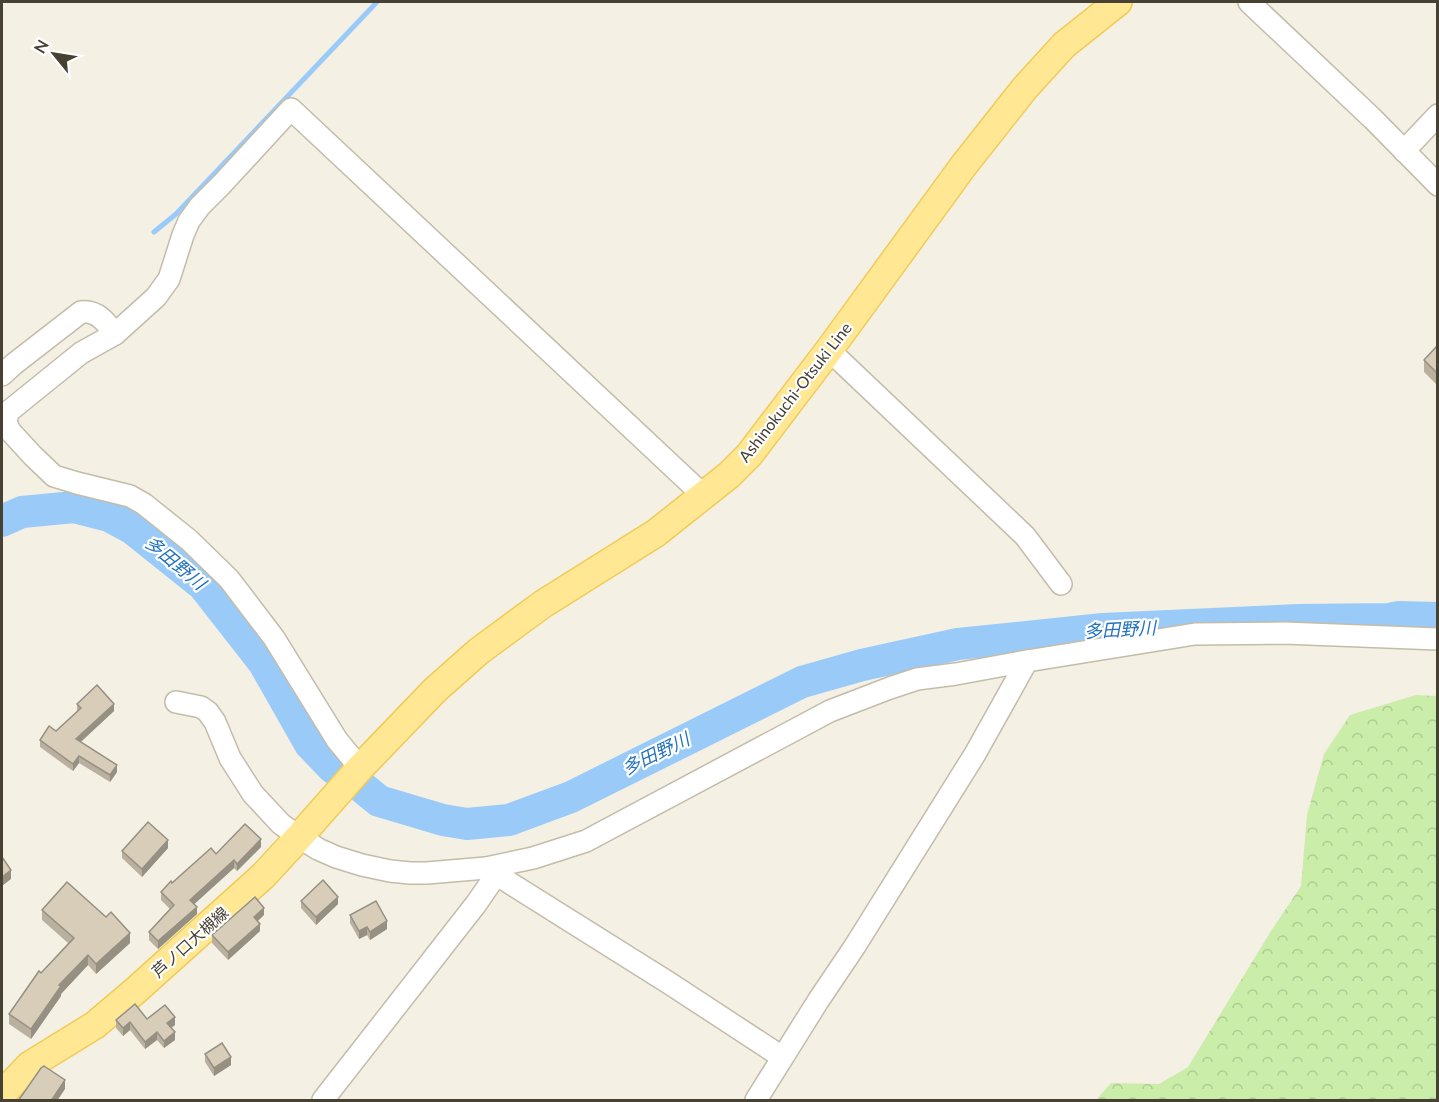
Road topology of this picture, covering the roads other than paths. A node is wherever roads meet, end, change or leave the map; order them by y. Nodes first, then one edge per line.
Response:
1 (1118, 2) edge
2 (1249, 2) edge
3 (1437, 115) edge
4 (1404, 151) junction
5 (1437, 185) edge
6 (115, 334) junction
7 (829, 350) junction
8 (2, 375) edge
9 (703, 495) junction
10 (1061, 584) dead end
11 (1437, 639) edge
12 (1027, 661) junction
13 (176, 702) dead end
14 (360, 768) junction
15 (299, 837) junction
16 (491, 871) junction
17 (782, 1057) junction
18 (2, 1094) edge
19 (323, 1101) edge
20 (756, 1101) edge

1 - 7 main road, Ashinokuchi-Otsuki Line
2 - 4 street
3 - 4 street
4 - 5 street
6 - 8 street
6 - 9 street
6 - 14 street
7 - 9 main road, Ashinokuchi-Otsuki Line
7 - 10 street
9 - 14 main road, Ashinokuchi-Otsuki Line
11 - 12 street
12 - 16 street
12 - 17 street
13 - 15 street
14 - 15 main road, 芦ノ口大槻線
15 - 16 street
15 - 18 main road, 芦ノ口大槻線
16 - 17 street
16 - 19 street
17 - 20 street

